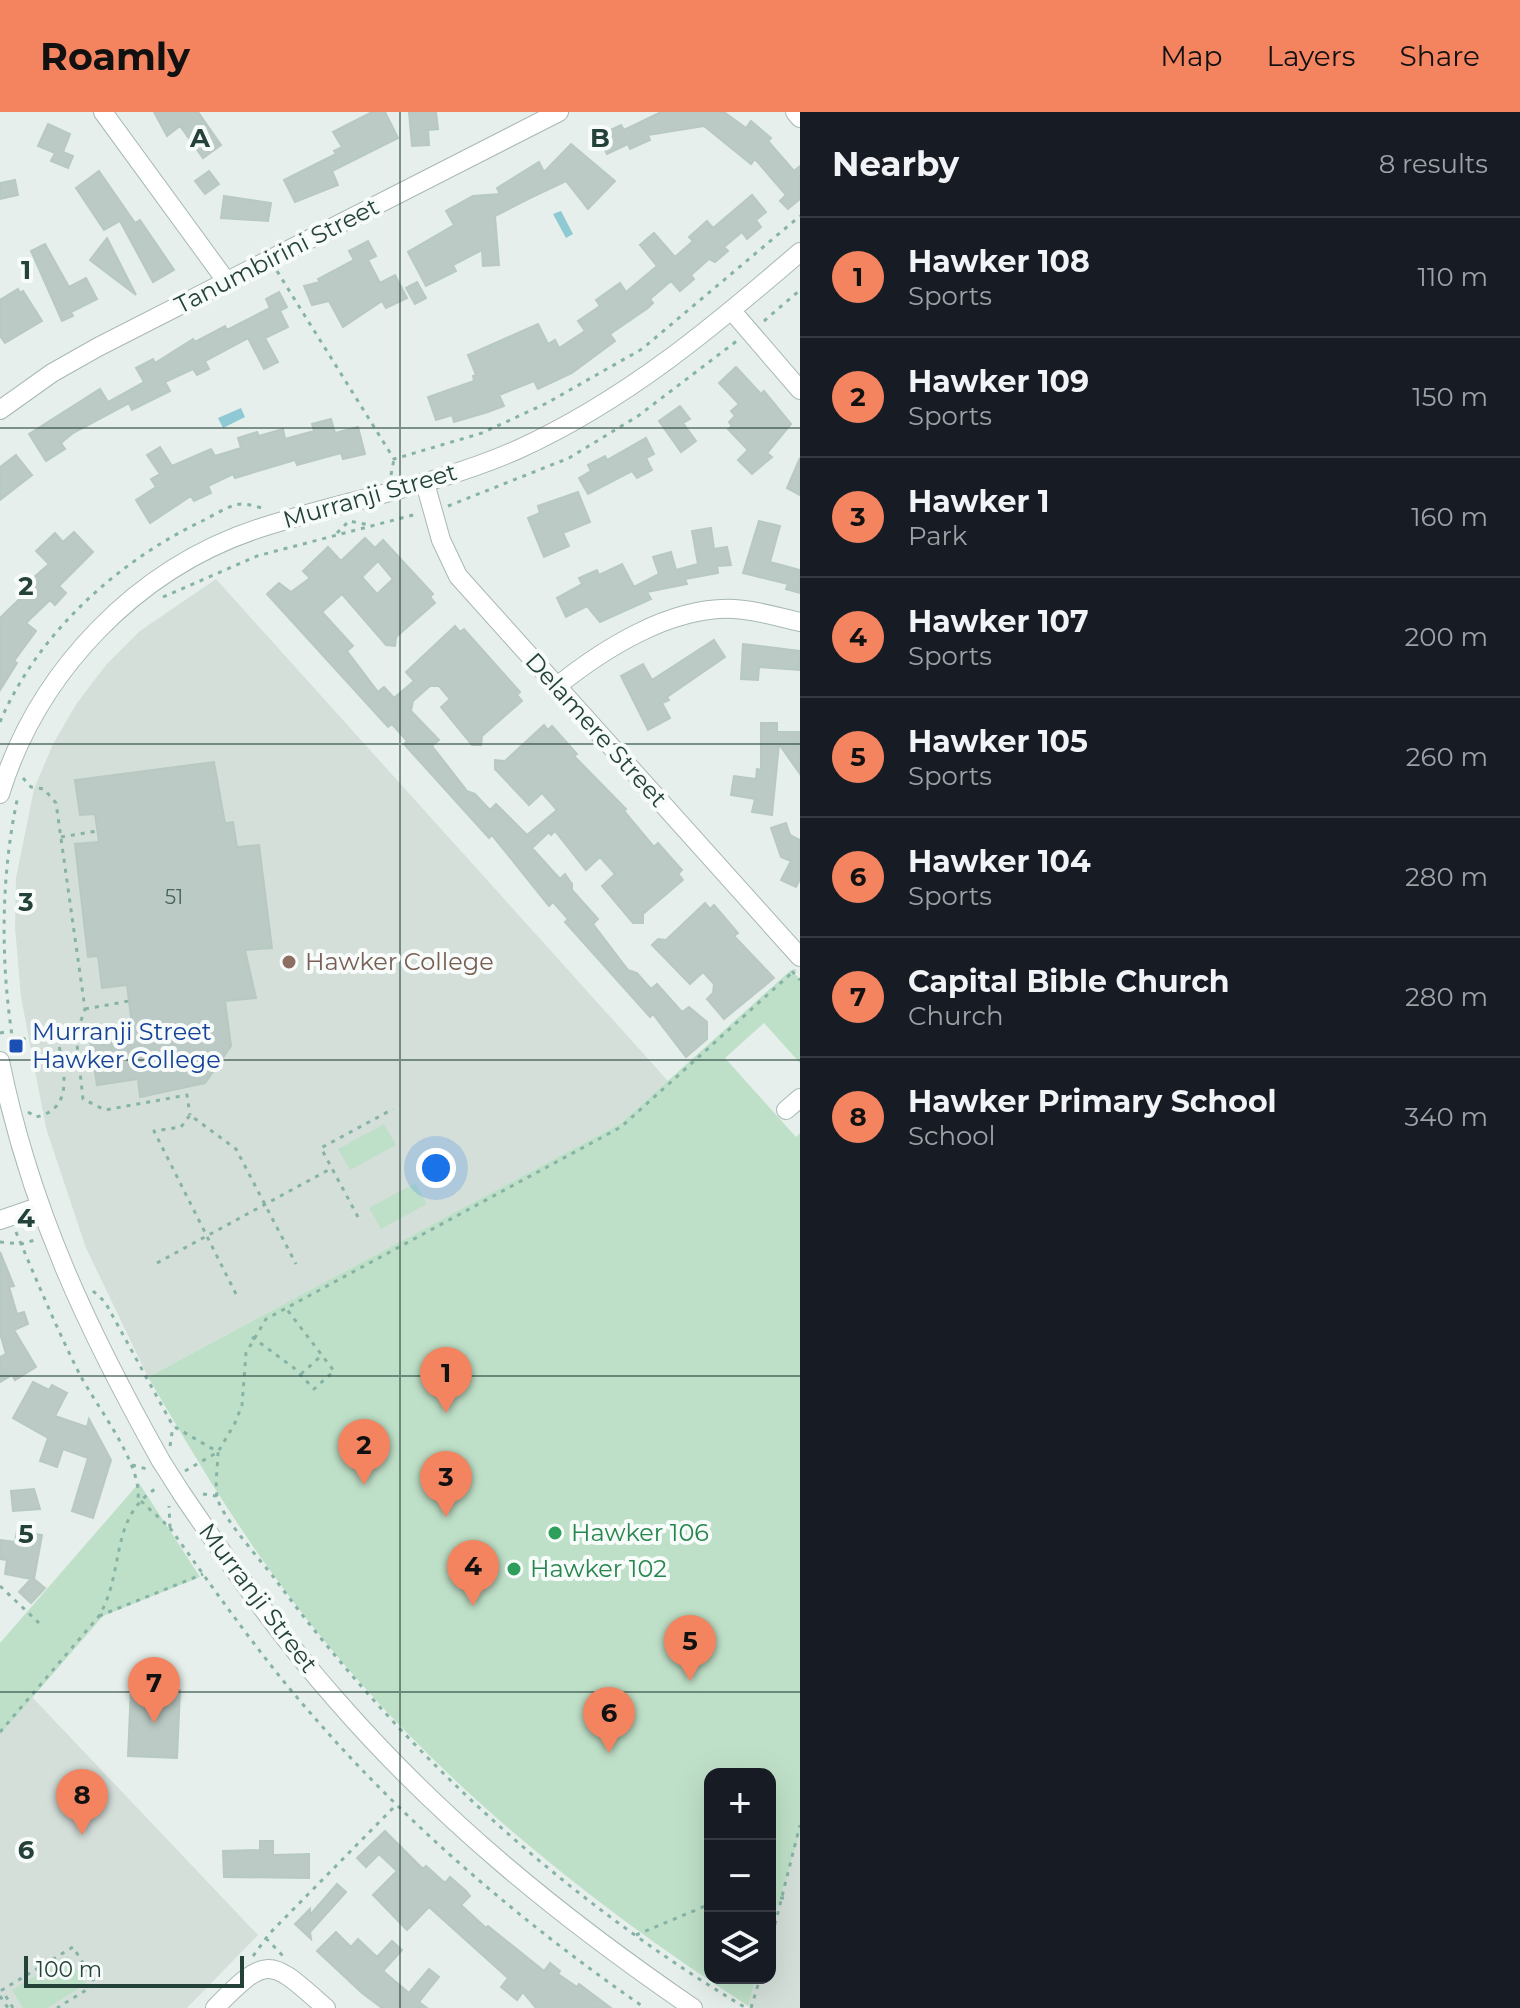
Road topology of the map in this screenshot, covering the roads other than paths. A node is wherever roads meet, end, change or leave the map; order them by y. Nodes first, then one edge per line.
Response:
1 (103, 112) edge
2 (559, 112) edge
3 (795, 112) edge
4 (800, 118) edge
5 (800, 252) edge
6 (227, 282) junction
7 (732, 311) junction
8 (800, 390) edge
9 (0, 410) edge
10 (425, 483) junction
11 (800, 622) edge
12 (556, 687) junction
13 (0, 794) edge
14 (800, 957) edge
15 (8, 1058) edge
16 (38, 1207) junction
17 (4, 1218) edge
18 (215, 2008) edge
19 (326, 2008) edge
20 (693, 2008) edge

1 - 6 street
2 - 6 street, Tanumbirini Street
3 - 4 street
5 - 7 street, Murranji Street
6 - 9 street, Tanumbirini Street
7 - 8 street
7 - 10 street, Murranji Street
10 - 12 street, Delamere Street
10 - 13 street, Murranji Street
11 - 12 street
12 - 14 street, Delamere Street
15 - 16 street, Murranji Street
16 - 17 street
16 - 20 street, Murranji Street, bridge
18 - 19 street

